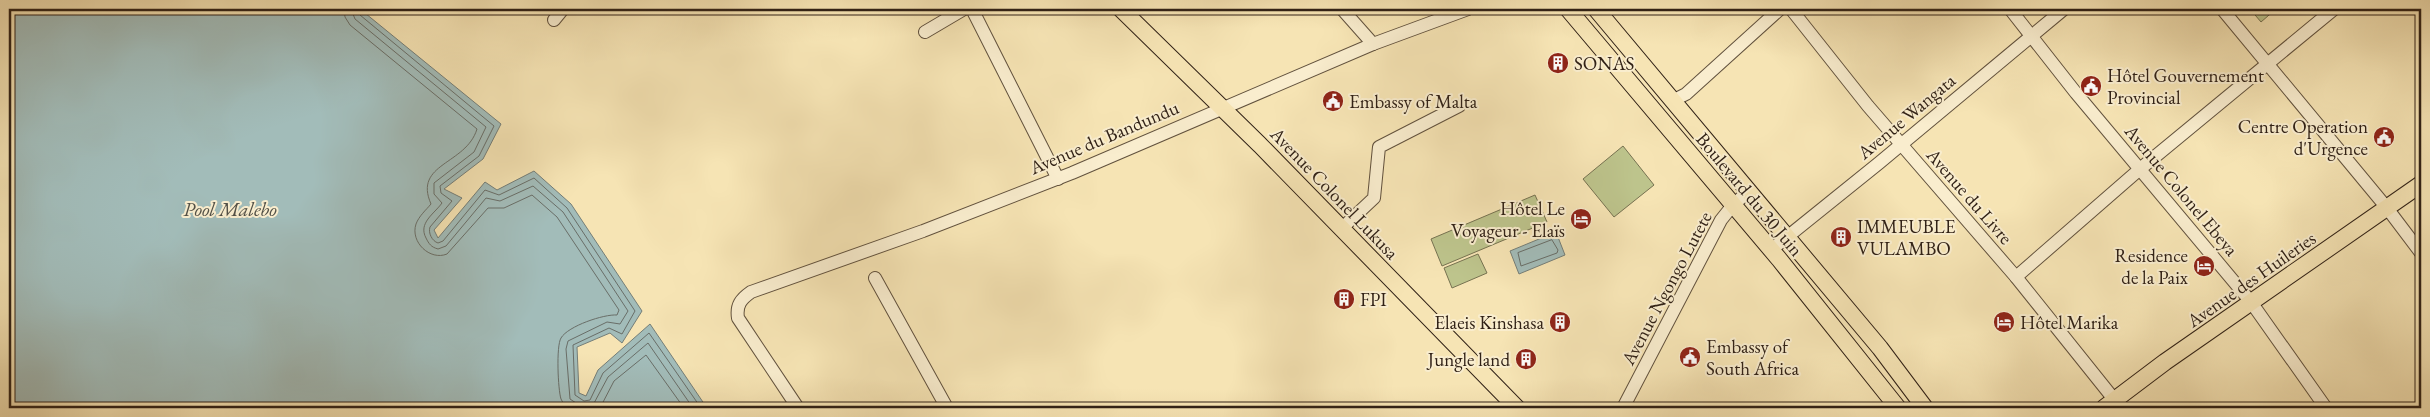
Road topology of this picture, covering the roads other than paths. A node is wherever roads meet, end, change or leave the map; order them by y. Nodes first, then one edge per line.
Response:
1 (563, 9) edge
2 (964, 9) edge
3 (972, 9) edge
4 (1121, 9) edge
5 (1342, 9) edge
6 (1468, 9) edge
7 (1568, 9) edge
8 (1596, 9) edge
9 (1780, 9) edge
10 (1790, 9) edge
11 (2010, 9) edge
12 (2064, 9) edge
13 (2222, 9) edge
14 (2334, 9) edge
15 (554, 20) dead end
16 (925, 32) dead end
17 (2032, 36) junction
18 (1373, 44) junction
19 (2267, 64) junction
20 (1672, 100) junction
21 (1459, 106) dead end
22 (1223, 110) junction
23 (1901, 145) junction
24 (2140, 169) junction
25 (1058, 178) junction
26 (2421, 184) edge
27 (1750, 191) junction
28 (1733, 205) junction
29 (2387, 208) junction
30 (1341, 229) junction
31 (1787, 236) junction
32 (1771, 250) junction
33 (2421, 252) edge
34 (2016, 277) junction
35 (874, 278) dead end
36 (2251, 302) junction
37 (2113, 406) edge
38 (798, 408) edge
39 (947, 408) edge
40 (1517, 408) edge
41 (1623, 408) edge
42 (1898, 408) edge
43 (1924, 408) edge
44 (2326, 408) edge

1 - 15 street
2 - 16 street
3 - 25 street
4 - 22 main road, Avenue Colonel Lukusa
5 - 18 street
6 - 18 street, Avenue du Bandundu
7 - 28 main road, Boulevard du 30 Juin
8 - 20 main road, Boulevard du 30 Juin
9 - 20 street
10 - 23 street, Avenue du Livre
11 - 17 street, Avenue Colonel Ebeya
12 - 17 street, Avenue Wangata
13 - 19 street
14 - 19 street
17 - 23 street, Avenue Wangata
17 - 24 street, Avenue Colonel Ebeya
18 - 22 street, Avenue du Bandundu
19 - 24 street
19 - 29 street
20 - 27 main road, Boulevard du 30 Juin
21 - 30 street
22 - 25 street, Avenue du Bandundu
22 - 30 main road, Avenue Colonel Lukusa
23 - 31 street, Avenue Wangata
23 - 34 street, Avenue du Livre
24 - 34 street
24 - 36 street, Avenue Colonel Ebeya
25 - 38 street, Avenue du Bandundu
26 - 29 main road, Avenue des Huileries
27 - 28 street, Avenue Ngongo Lutete
27 - 31 main road, Boulevard du 30 Juin
28 - 32 main road, Boulevard du 30 Juin
28 - 41 street, Avenue Ngongo Lutete
29 - 33 street
29 - 36 main road, Avenue des Huileries
30 - 40 main road, Avenue Colonel Lukusa
31 - 32 street, Avenue Wangata
31 - 43 main road, Boulevard du 30 Juin
32 - 42 main road, Boulevard du 30 Juin
34 - 37 street, Avenue du Livre
35 - 39 street
36 - 37 main road, Avenue des Huileries
36 - 44 street

